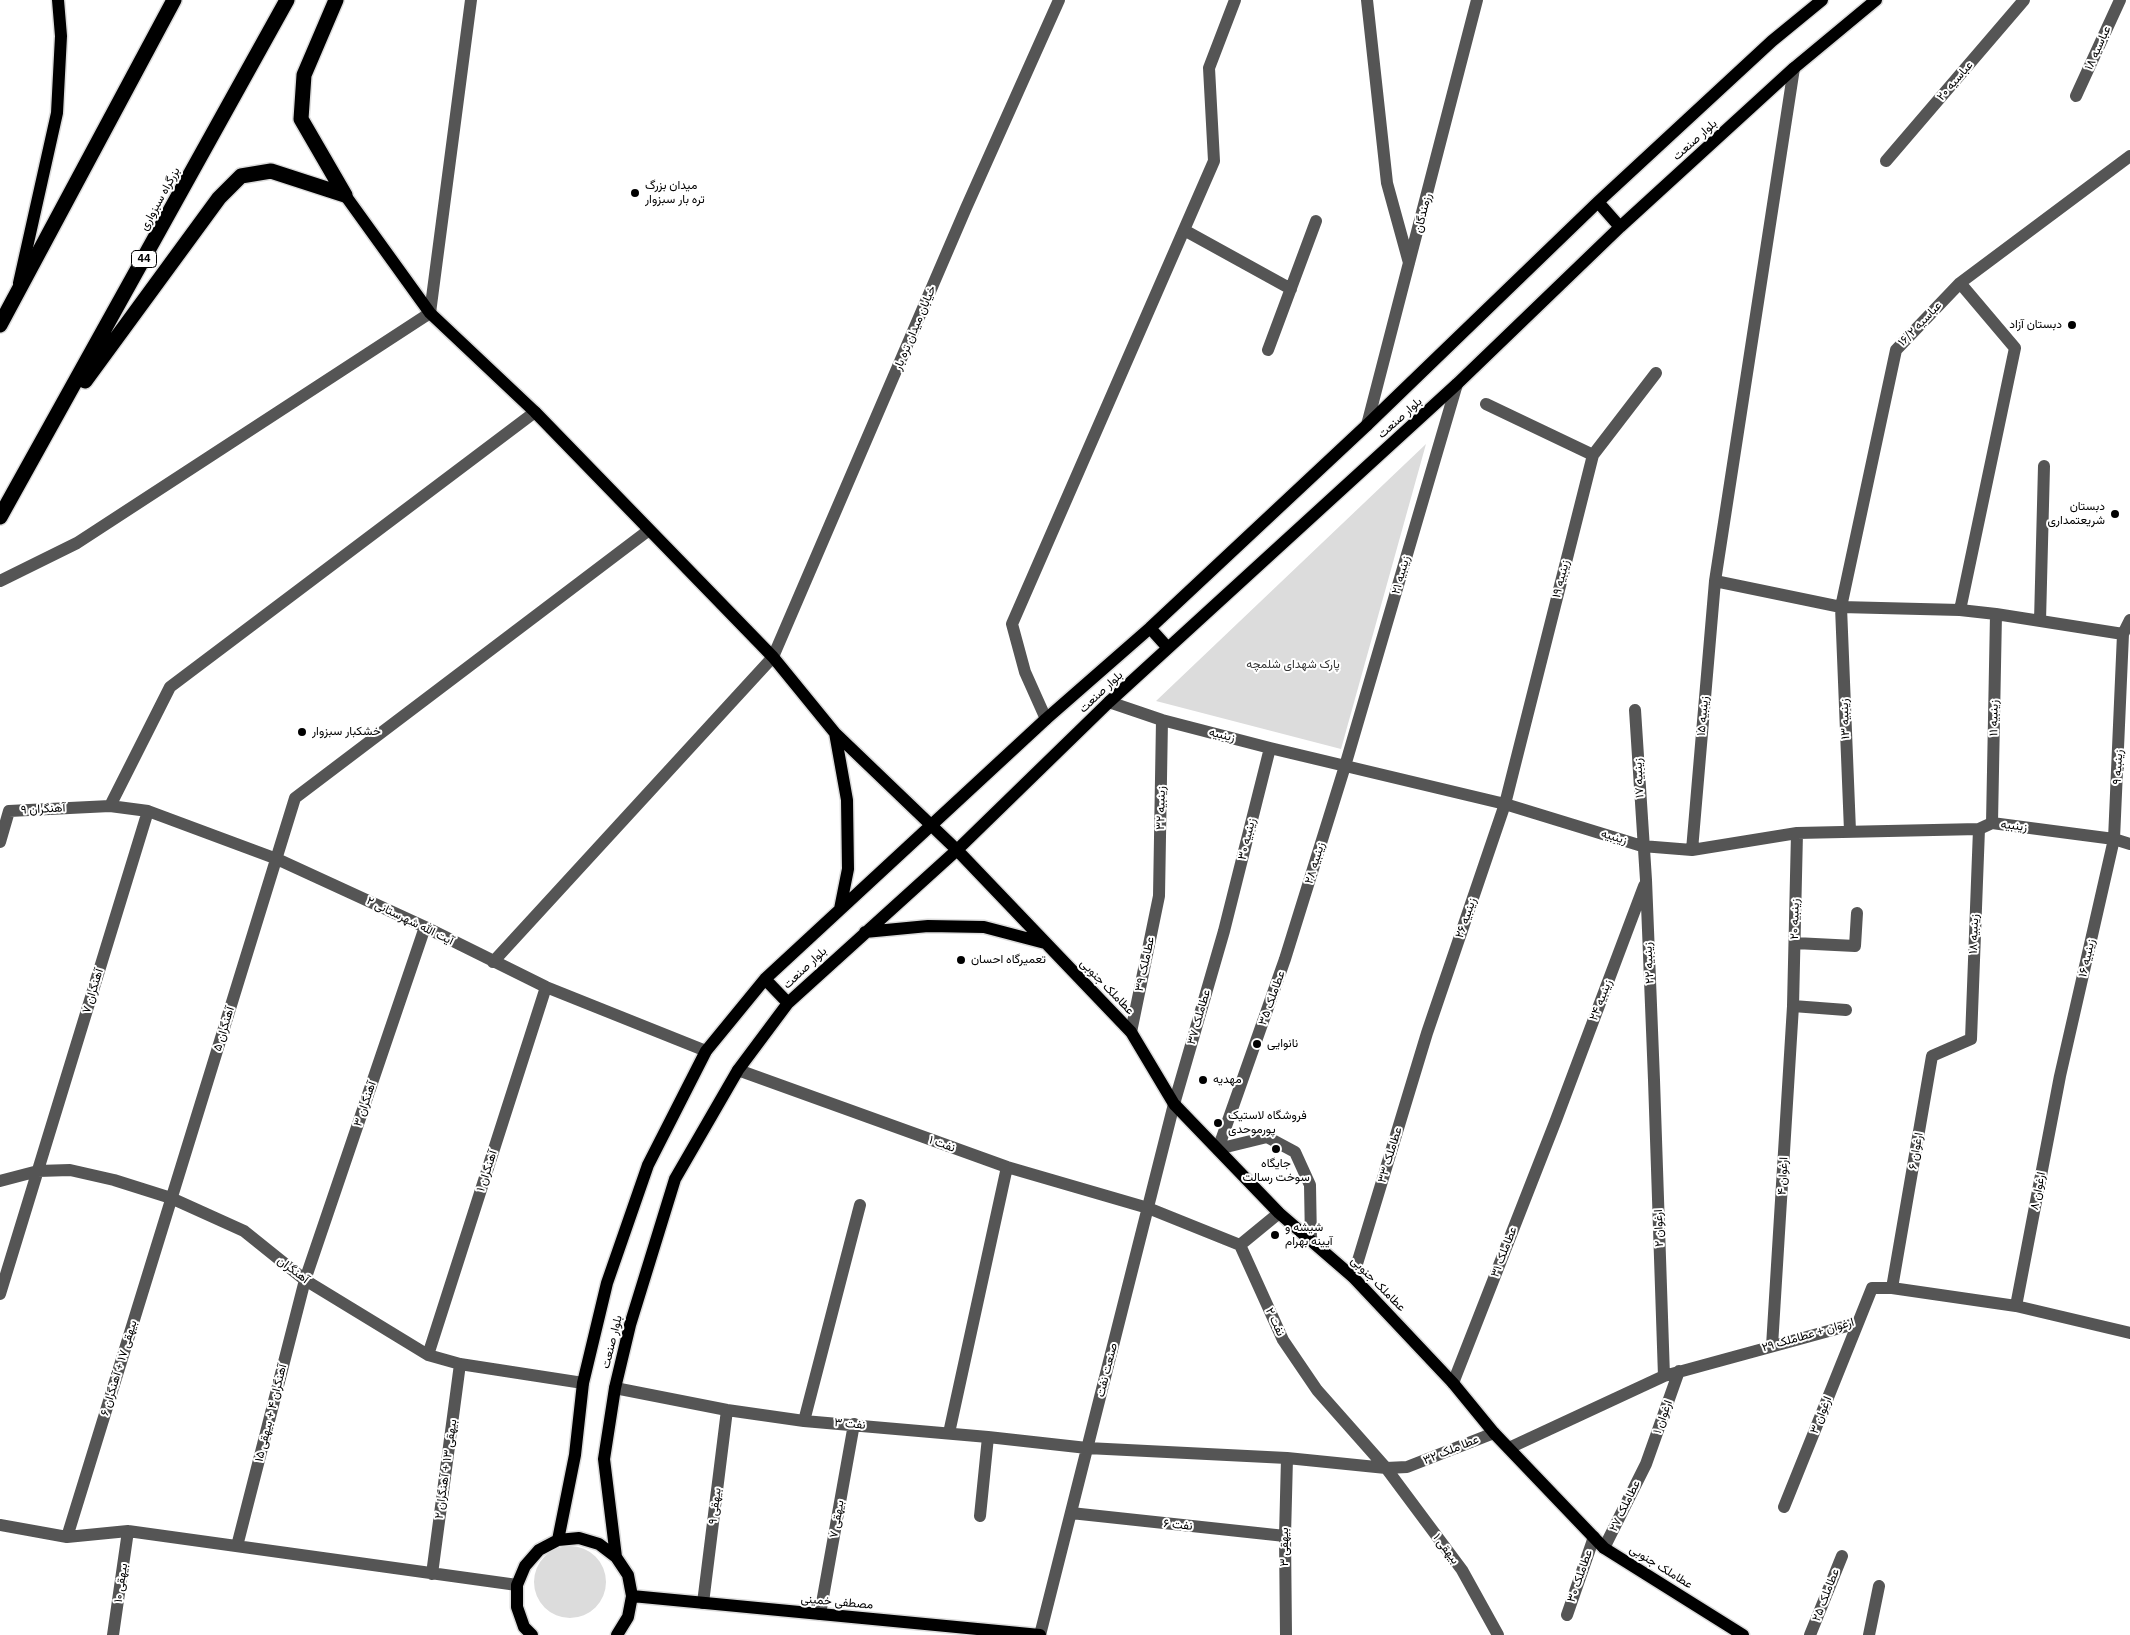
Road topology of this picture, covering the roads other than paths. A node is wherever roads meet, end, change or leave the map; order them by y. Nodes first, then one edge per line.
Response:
1 (58, 0) edge
2 (174, 0) edge
3 (287, 0) edge
4 (336, 0) edge
5 (471, 0) edge
6 (1059, 0) edge
7 (1235, 0) edge
8 (1367, 0) edge
9 (1477, 0) edge
10 (1822, 0) edge
11 (1876, 0) edge
12 (2024, 0) edge
13 (2120, 0) edge
14 (2126, 0) edge
15 (2130, 1) edge
16 (1794, 68) junction
17 (2076, 96) dead end
18 (2130, 156) edge
19 (1886, 161) dead end
20 (345, 195) junction
21 (1598, 202) junction
22 (1316, 221) dead end
23 (1620, 227) junction
24 (1184, 230) junction
25 (1409, 264) junction
26 (1960, 283) junction
27 (1290, 289) junction
28 (16, 293) junction
29 (430, 313) junction
30 (0, 325) edge
31 (1268, 350) dead end
32 (1656, 374) dead end
33 (1457, 384) junction
34 (1486, 404) dead end
35 (535, 412) junction
36 (1368, 425) junction
37 (48, 431) junction
38 (1593, 455) junction
39 (2044, 466) dead end
40 (0, 517) edge
41 (649, 530) junction
42 (0, 581) edge
43 (1715, 581) junction
44 (1841, 607) junction
45 (1960, 610) junction
46 (1996, 614) junction
47 (2040, 620) junction
48 (2130, 620) edge
49 (1150, 628) junction
50 (2124, 634) junction
51 (1168, 648) junction
52 (774, 657) junction
53 (1110, 702) junction
54 (1635, 710) dead end
55 (1046, 719) junction
56 (1162, 720) junction
57 (835, 733) junction
58 (1270, 748) junction
59 (1345, 766) junction
60 (1505, 804) junction
61 (110, 806) junction
62 (148, 811) junction
63 (1992, 823) junction
64 (932, 825) junction
65 (1979, 829) junction
66 (1850, 830) junction
67 (1797, 833) junction
68 (2114, 839) junction
69 (0, 842) edge
70 (2130, 844) edge
71 (1642, 846) junction
72 (957, 850) junction
73 (1692, 850) junction
74 (278, 859) junction
75 (1646, 880) junction
76 (1160, 896) joint
77 (840, 909) junction
78 (1857, 913) dead end
79 (425, 927) junction
80 (1224, 930) joint
81 (865, 932) junction
82 (1045, 943) junction
83 (1795, 943) junction
84 (1285, 959) joint
85 (493, 962) junction
86 (765, 979) junction
87 (546, 987) junction
88 (788, 1003) junction
89 (1793, 1006) junction
90 (1846, 1010) dead end
91 (1131, 1032) junction
92 (1427, 1033) joint
93 (1971, 1039) joint
94 (706, 1051) junction
95 (738, 1070) junction
96 (2060, 1076) joint
97 (1654, 1080) joint
98 (1174, 1104) junction
99 (1556, 1120) joint
100 (1218, 1149) junction
101 (1007, 1168) junction
102 (38, 1171) junction
103 (0, 1181) edge
104 (171, 1198) junction
105 (860, 1205) dead end
106 (1148, 1208) junction
107 (1279, 1213) junction
108 (1311, 1241) junction
109 (1240, 1245) junction
110 (1353, 1277) junction
111 (305, 1280) junction
112 (1892, 1288) junction
113 (0, 1294) edge
114 (2016, 1306) junction
115 (1858, 1324) junction
116 (2130, 1333) edge
117 (1772, 1346) junction
118 (428, 1355) junction
119 (460, 1364) junction
120 (1679, 1371) junction
121 (1664, 1376) junction
122 (583, 1383) junction
123 (1453, 1383) junction
124 (615, 1388) junction
125 (727, 1410) junction
126 (804, 1420) junction
127 (854, 1424) junction
128 (949, 1433) junction
129 (1494, 1433) junction
130 (988, 1437) junction
131 (1087, 1448) junction
132 (1509, 1448) junction
133 (1287, 1458) junction
134 (1646, 1464) joint
135 (1386, 1468) junction
136 (1784, 1507) dead end
137 (1071, 1513) junction
138 (980, 1516) dead end
139 (0, 1525) edge
140 (128, 1531) junction
141 (1285, 1536) junction
142 (67, 1537) junction
143 (1594, 1537) junction
144 (558, 1540) junction
145 (237, 1546) junction
146 (1604, 1548) junction
147 (1842, 1556) dead end
148 (616, 1557) junction
149 (432, 1574) junction
150 (517, 1586) junction
151 (1879, 1586) dead end
152 (632, 1596) junction
153 (703, 1603) junction
154 (820, 1614) junction
155 (1567, 1615) dead end
156 (1722, 1629) edge
157 (113, 1635) edge
158 (532, 1635) edge
159 (616, 1635) edge
160 (1040, 1635) edge
161 (1286, 1635) edge
162 (1498, 1635) edge
163 (1739, 1635) edge
164 (1744, 1635) edge
165 (1810, 1635) edge
166 (1869, 1635) edge

1 - 28 main road
2 - 28 highway
3 - 37 highway, بزرگراه سبزواری / 44
4 - 20 highway
5 - 29 street
6 - 52 street, خیابان میدان تره بار
7 - 24 street
8 - 25 street
9 - 25 street, رزمندگان
10 - 21 main road, بلوار صنعت
11 - 16 main road, بلوار صنعت
12 - 19 street, عباسیه ۲۰
13 - 17 street, عباسیه ۱۸
14 - 15 street
16 - 23 main road, بلوار صنعت
16 - 43 street, زینبیه ۱۵
18 - 26 street, عباسیه ۱۶/۲
20 - 29 main road, عطاملک جنوبی
20 - 37 highway
21 - 23 main road
21 - 36 main road, بلوار صنعت
22 - 27 street
23 - 33 main road, بلوار صنعت
24 - 27 street
24 - 55 street
25 - 36 street, رزمندگان
26 - 44 street, عباسیه ۱۶/۲
26 - 45 street
27 - 31 street
28 - 30 highway
29 - 35 main road, عطاملک جنوبی
29 - 42 street
32 - 38 street, زینبیه ۱۹
33 - 51 main road, بلوار صنعت
33 - 59 street, زینبیه ۲۱
34 - 38 street
35 - 41 main road, عطاملک جنوبی
35 - 61 street
36 - 49 main road, بلوار صنعت
37 - 40 highway, بزرگراه سبزواری / 44
38 - 60 street, زینبیه ۱۹
39 - 47 street
41 - 52 main road, عطاملک جنوبی
41 - 74 street, آهنگران ۵
43 - 44 street
43 - 73 street, زینبیه ۱۵
44 - 45 street
44 - 66 street, زینبیه ۱۳
45 - 46 street
46 - 47 street
46 - 63 street, زینبیه ۱۱
47 - 50 street
48 - 50 street
49 - 51 main road
49 - 55 main road, بلوار صنعت
50 - 68 street, زینبیه ۹
51 - 53 main road, بلوار صنعت
52 - 57 main road, عطاملک جنوبی
52 - 85 street, خیابان میدان تره بار
53 - 56 street, زینبیه
53 - 72 main road, بلوار صنعت
54 - 71 street, زینبیه ۱۷
55 - 64 main road, بلوار صنعت
56 - 58 street, زینبیه
56 - 76 street, زینبیه ۳۲
57 - 64 main road, عطاملک جنوبی
57 - 77 main road
58 - 59 street, زینبیه
58 - 80 street, زینبیه ۳۰
59 - 60 street, زینبیه
59 - 84 street, زینبیه ۲۸
60 - 71 street, زینبیه
60 - 92 street, زینبیه ۲۶
61 - 62 street, آیت الله شهرستانی ۲
61 - 69 street, آهنگران ۹
62 - 74 street, آیت الله شهرستانی ۲
62 - 102 street, آهنگران ۷
63 - 65 street, زینبیه
63 - 68 street, زینبیه
64 - 72 main road, عطاملک جنوبی
64 - 77 main road, بلوار صنعت
65 - 66 street, زینبیه
65 - 93 street, زینبیه ۱۸
66 - 67 street, زینبیه
67 - 73 street, زینبیه
67 - 83 street, زینبیه ۲۰
68 - 70 street, زینبیه
68 - 96 street, زینبیه ۱۶
71 - 73 street, زینبیه
71 - 75 street, زینبیه ۲۲
72 - 81 main road, بلوار صنعت
72 - 82 main road, عطاملک جنوبی
74 - 79 street, آیت الله شهرستانی ۲
74 - 104 street, آهنگران ۵
75 - 97 street, زینبیه ۲۲
75 - 99 street, زینبیه ۲۴
76 - 91 street, عطاملک ۳۹
77 - 86 main road, بلوار صنعت
78 - 83 street
79 - 85 street, آیت الله شهرستانی ۲
79 - 111 street, آهنگران ۳
80 - 98 street, عطاملک ۳۷
81 - 82 main road
81 - 88 main road, بلوار صنعت
82 - 91 main road, عطاملک جنوبی
83 - 89 street, زینبیه ۲۰
84 - 100 street, عطاملک ۳۵
85 - 87 street, آیت الله شهرستانی ۲
86 - 88 main road
86 - 94 main road, بلوار صنعت
87 - 94 street, آیت الله شهرستانی ۲
87 - 118 street, آهنگران ۱
88 - 95 main road, بلوار صنعت
89 - 90 street
89 - 117 street, ارغوان ۴
91 - 98 main road, عطاملک جنوبی
92 - 110 street, عطاملک ۳۳
93 - 112 street, ارغوان ۶
94 - 122 main road, بلوار صنعت
95 - 101 street, نفت ۱
95 - 124 main road, بلوار صنعت
96 - 114 street, ارغوان ۸
97 - 121 street, ارغوان ۲
98 - 100 main road, عطاملک جنوبی
98 - 106 street, صنعت نفت
99 - 123 street, عطاملک ۳۱
100 - 107 main road, عطاملک جنوبی
100 - 108 street
101 - 106 street, نفت ۱
101 - 128 street
102 - 103 street, آهنگران
102 - 104 street, آهنگران
102 - 113 street, آهنگران ۷
104 - 111 street, آهنگران
104 - 142 street, بیهقی ۱۷ + آهنگران ۶
105 - 126 street
106 - 109 street
106 - 131 street, صنعت نفت
107 - 108 main road, عطاملک جنوبی
107 - 109 street
108 - 110 main road, عطاملک جنوبی
109 - 135 street, نفت ۲
110 - 123 main road, عطاملک جنوبی
111 - 118 street, آهنگران
111 - 145 street, آهنگران ۴ + بیهقی ۱۵
112 - 114 street, ارغوان + عطاملک ۲۹
112 - 115 street, ارغوان + عطاملک ۲۹
114 - 116 street, ارغوان + عطاملک ۲۹
115 - 117 street, ارغوان + عطاملک ۲۹
115 - 136 street, ارغوان ۳
117 - 120 street, ارغوان + عطاملک ۲۹
118 - 119 street, آهنگران
119 - 122 street, آهنگران
119 - 149 street, بیهقی ۱۳ + آهنگران ۲
120 - 121 street, ارغوان + عطاملک ۲۹
120 - 134 street, ارغوان ۱
121 - 132 street, ارغوان + عطاملک ۲۹
122 - 144 main road, بلوار صنعت
123 - 129 main road, عطاملک جنوبی
124 - 125 street, نفت ۳
124 - 148 main road, بلوار صنعت
125 - 126 street, نفت ۳
125 - 153 street, بیهقی ۹
126 - 127 street, نفت ۳
127 - 128 street, نفت ۳
127 - 154 street, بیهقی ۷
128 - 130 street, نفت ۳
129 - 132 main road, عطاملک جنوبی
129 - 135 street, عطا ملک ۳۲
130 - 131 street, نفت ۳
130 - 138 street
131 - 133 street, نفت ۳
131 - 137 street, صنعت نفت
132 - 143 main road, عطاملک جنوبی
133 - 135 street, عطا ملک ۳۲
133 - 141 street, بیهقی ۳
134 - 146 street, عطاملک ۲۷
135 - 162 street, بیهقی ۱
137 - 141 street, نفت ۶
137 - 160 street, صنعت نفت
139 - 142 street
140 - 142 street
140 - 145 street
140 - 157 street, بیهقی ۱۰
141 - 161 street, بیهقی ۳
143 - 146 main road, عطاملک جنوبی
143 - 155 street, عطاملک ۳۰
144 - 148 main road
144 - 150 main road
145 - 149 street
146 - 156 main road, عطاملک جنوبی
147 - 165 street, عطاملک ۲۵
148 - 152 main road
149 - 150 street
150 - 158 main road
151 - 166 street
152 - 153 main road, مصطفی خمینی
152 - 159 main road
153 - 154 main road, مصطفی خمینی
154 - 160 main road, مصطفی خمینی
156 - 163 main road
156 - 164 main road

